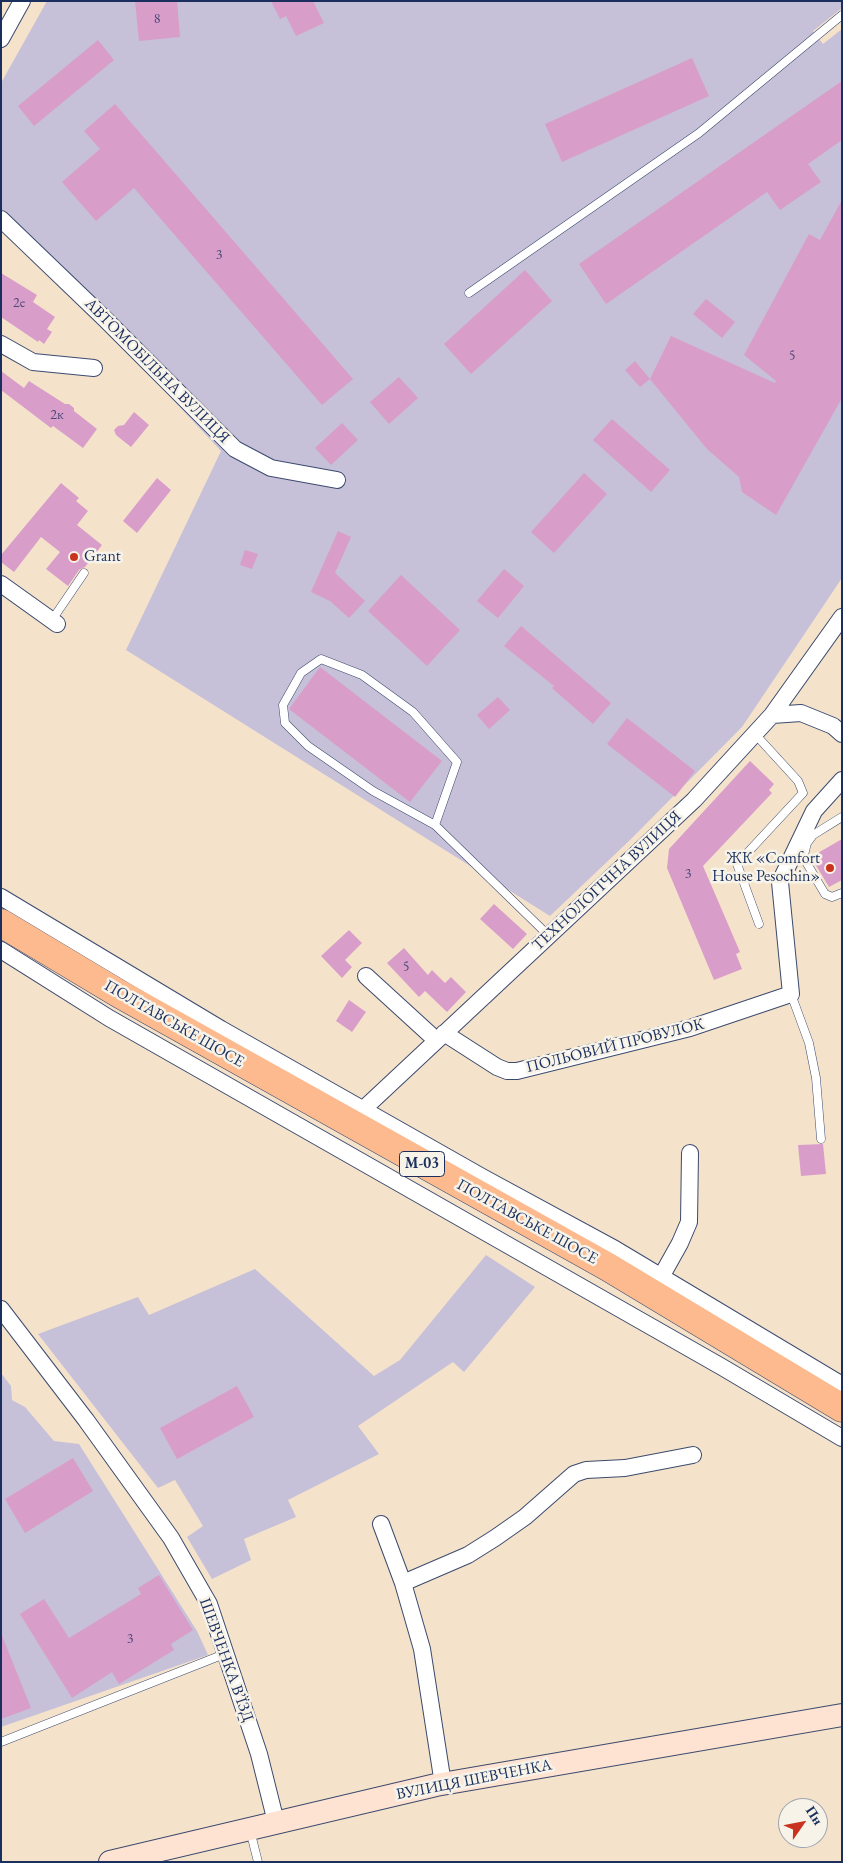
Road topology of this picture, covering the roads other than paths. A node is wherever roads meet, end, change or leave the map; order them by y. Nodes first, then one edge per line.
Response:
1 (22, 1) edge
2 (842, 14) edge
3 (1, 39) edge
4 (1, 219) edge
5 (469, 293) dead end
6 (1, 344) edge
7 (94, 368) dead end
8 (337, 480) dead end
9 (84, 574) dead end
10 (1, 584) edge
11 (842, 617) edge
12 (54, 622) joint
13 (772, 715) junction
14 (755, 734) junction
15 (842, 734) edge
16 (842, 780) edge
17 (842, 817) edge
18 (435, 825) junction
19 (842, 893) edge
20 (1, 897) edge
21 (1, 923) edge
22 (759, 924) dead end
23 (548, 936) junction
24 (1, 950) edge
25 (366, 976) dead end
26 (791, 994) junction
27 (440, 1037) junction
28 (356, 1116) junction
29 (822, 1139) dead end
30 (690, 1154) dead end
31 (661, 1277) junction
32 (1, 1309) edge
33 (842, 1385) edge
34 (842, 1408) edge
35 (842, 1438) edge
36 (693, 1455) dead end
37 (380, 1524) dead end
38 (403, 1583) junction
39 (227, 1653) junction
40 (842, 1715) edge
41 (1, 1742) edge
42 (443, 1784) junction
43 (276, 1822) junction
44 (250, 1827) junction
45 (110, 1862) edge
46 (258, 1862) edge

1 - 3 street
2 - 5 lane
4 - 8 street, АВТОМОБІЛЬНА ВУЛИЦЯ
6 - 7 street
9 - 12 lane
10 - 12 street
11 - 13 street, ТЕХНОЛОГІЧНА ВУЛИЦЯ
13 - 14 street, ТЕХНОЛОГІЧНА ВУЛИЦЯ
13 - 15 street
14 - 22 lane
14 - 23 street, ТЕХНОЛОГІЧНА ВУЛИЦЯ
16 - 26 street
17 - 19 lane
18 - 18 lane
18 - 23 lane
20 - 28 street
21 - 28 highway, ПОЛТАВСЬКЕ ШОСЕ / М-03
23 - 27 street, ТЕХНОЛОГІЧНА ВУЛИЦЯ
24 - 35 street
25 - 27 street, ПОЛЬОВИЙ ПРОВУЛОК
26 - 27 street, ПОЛЬОВИЙ ПРОВУЛОК
26 - 29 lane
27 - 28 street, ТЕХНОЛОГІЧНА ВУЛИЦЯ
28 - 31 street
28 - 34 highway, ПОЛТАВСЬКЕ ШОСЕ / М-03
30 - 31 street
31 - 33 street
32 - 39 street, ШЕВЧЕНКА В’ЇЗД
36 - 38 street
37 - 38 street
38 - 42 street
39 - 41 lane
39 - 43 street, ШЕВЧЕНКА В’ЇЗД
40 - 42 street, ВУЛИЦЯ ШЕВЧЕНКА
42 - 43 street, ВУЛИЦЯ ШЕВЧЕНКА
43 - 44 street, ВУЛИЦЯ ШЕВЧЕНКА
44 - 45 street, ВУЛИЦЯ ШЕВЧЕНКА
44 - 46 lane

